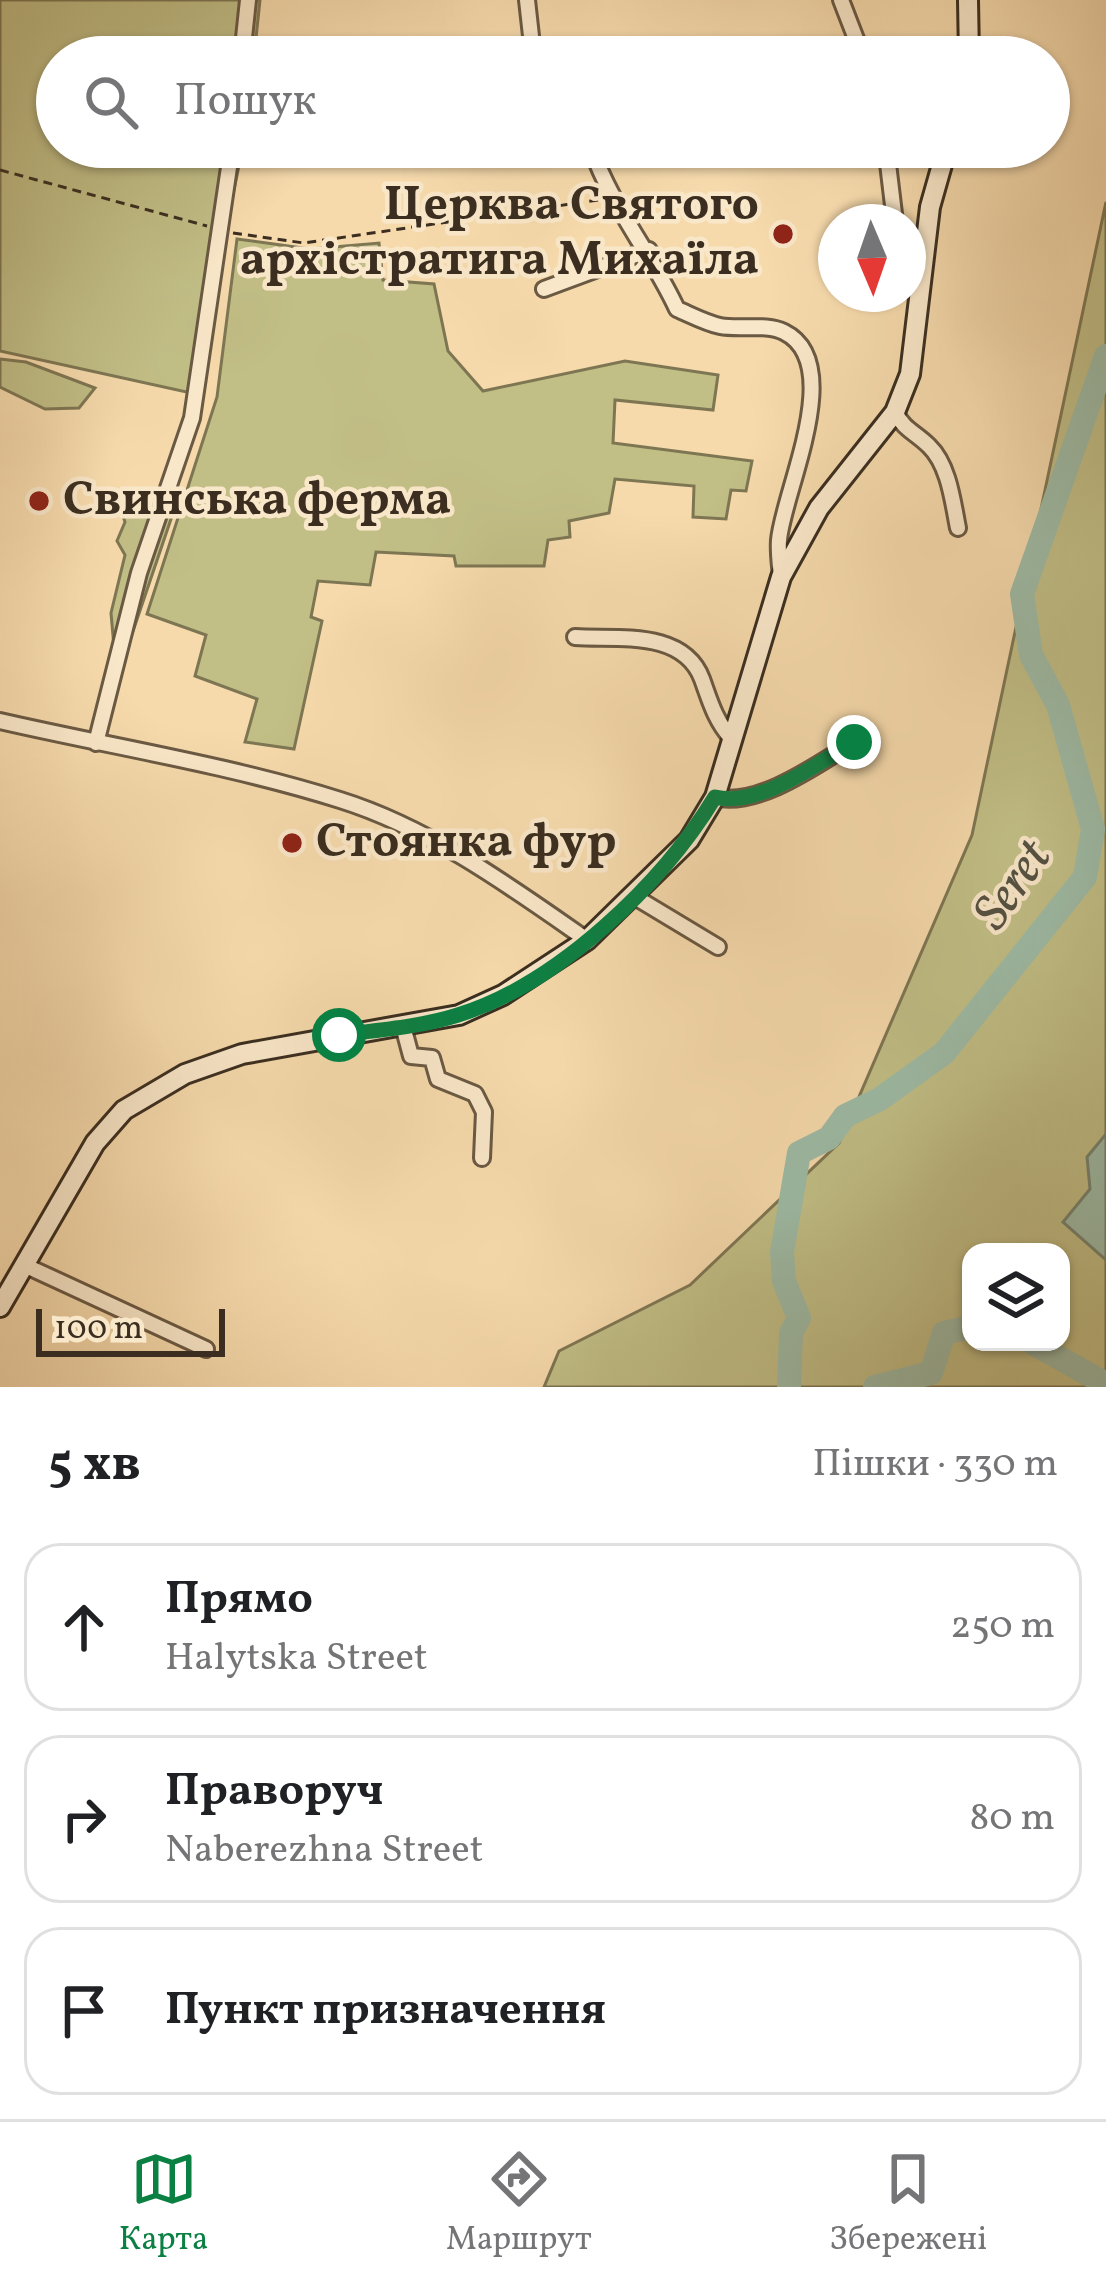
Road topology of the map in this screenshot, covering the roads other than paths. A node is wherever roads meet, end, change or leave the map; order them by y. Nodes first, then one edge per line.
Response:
1 (248, 0) edge
2 (527, 0) edge
3 (841, 0) edge
4 (968, 0) edge
5 (244, 36) edge
6 (531, 36) dead end
7 (855, 36) edge
8 (969, 36) edge
9 (229, 168) edge
10 (599, 168) edge
11 (889, 168) edge
12 (941, 168) edge
13 (893, 204) edge
14 (926, 224) edge
15 (649, 250) junction
16 (544, 289) dead end
17 (913, 312) edge
18 (895, 412) junction
19 (958, 528) dead end
20 (781, 577) junction
21 (575, 637) dead end
22 (0, 721) edge
23 (731, 737) junction
24 (854, 742) dead end
25 (96, 743) junction
26 (715, 797) junction
27 (635, 897) junction
28 (587, 940) junction
29 (718, 947) dead end
30 (403, 1027) junction
31 (482, 1158) dead end
32 (24, 1265) junction
33 (0, 1307) edge
34 (206, 1349) dead end

1 - 5 street
2 - 6 street
3 - 7 street
4 - 8 main road
9 - 25 street
10 - 15 street
11 - 13 street
12 - 14 main road
15 - 16 street
15 - 20 street
17 - 18 main road
18 - 19 street
18 - 20 main road
20 - 23 main road
21 - 23 street
22 - 25 street
23 - 26 main road
24 - 26 street
25 - 28 street
26 - 27 main road
27 - 28 main road
27 - 29 street
28 - 30 main road
30 - 31 street
30 - 32 main road
32 - 33 main road
32 - 34 street

